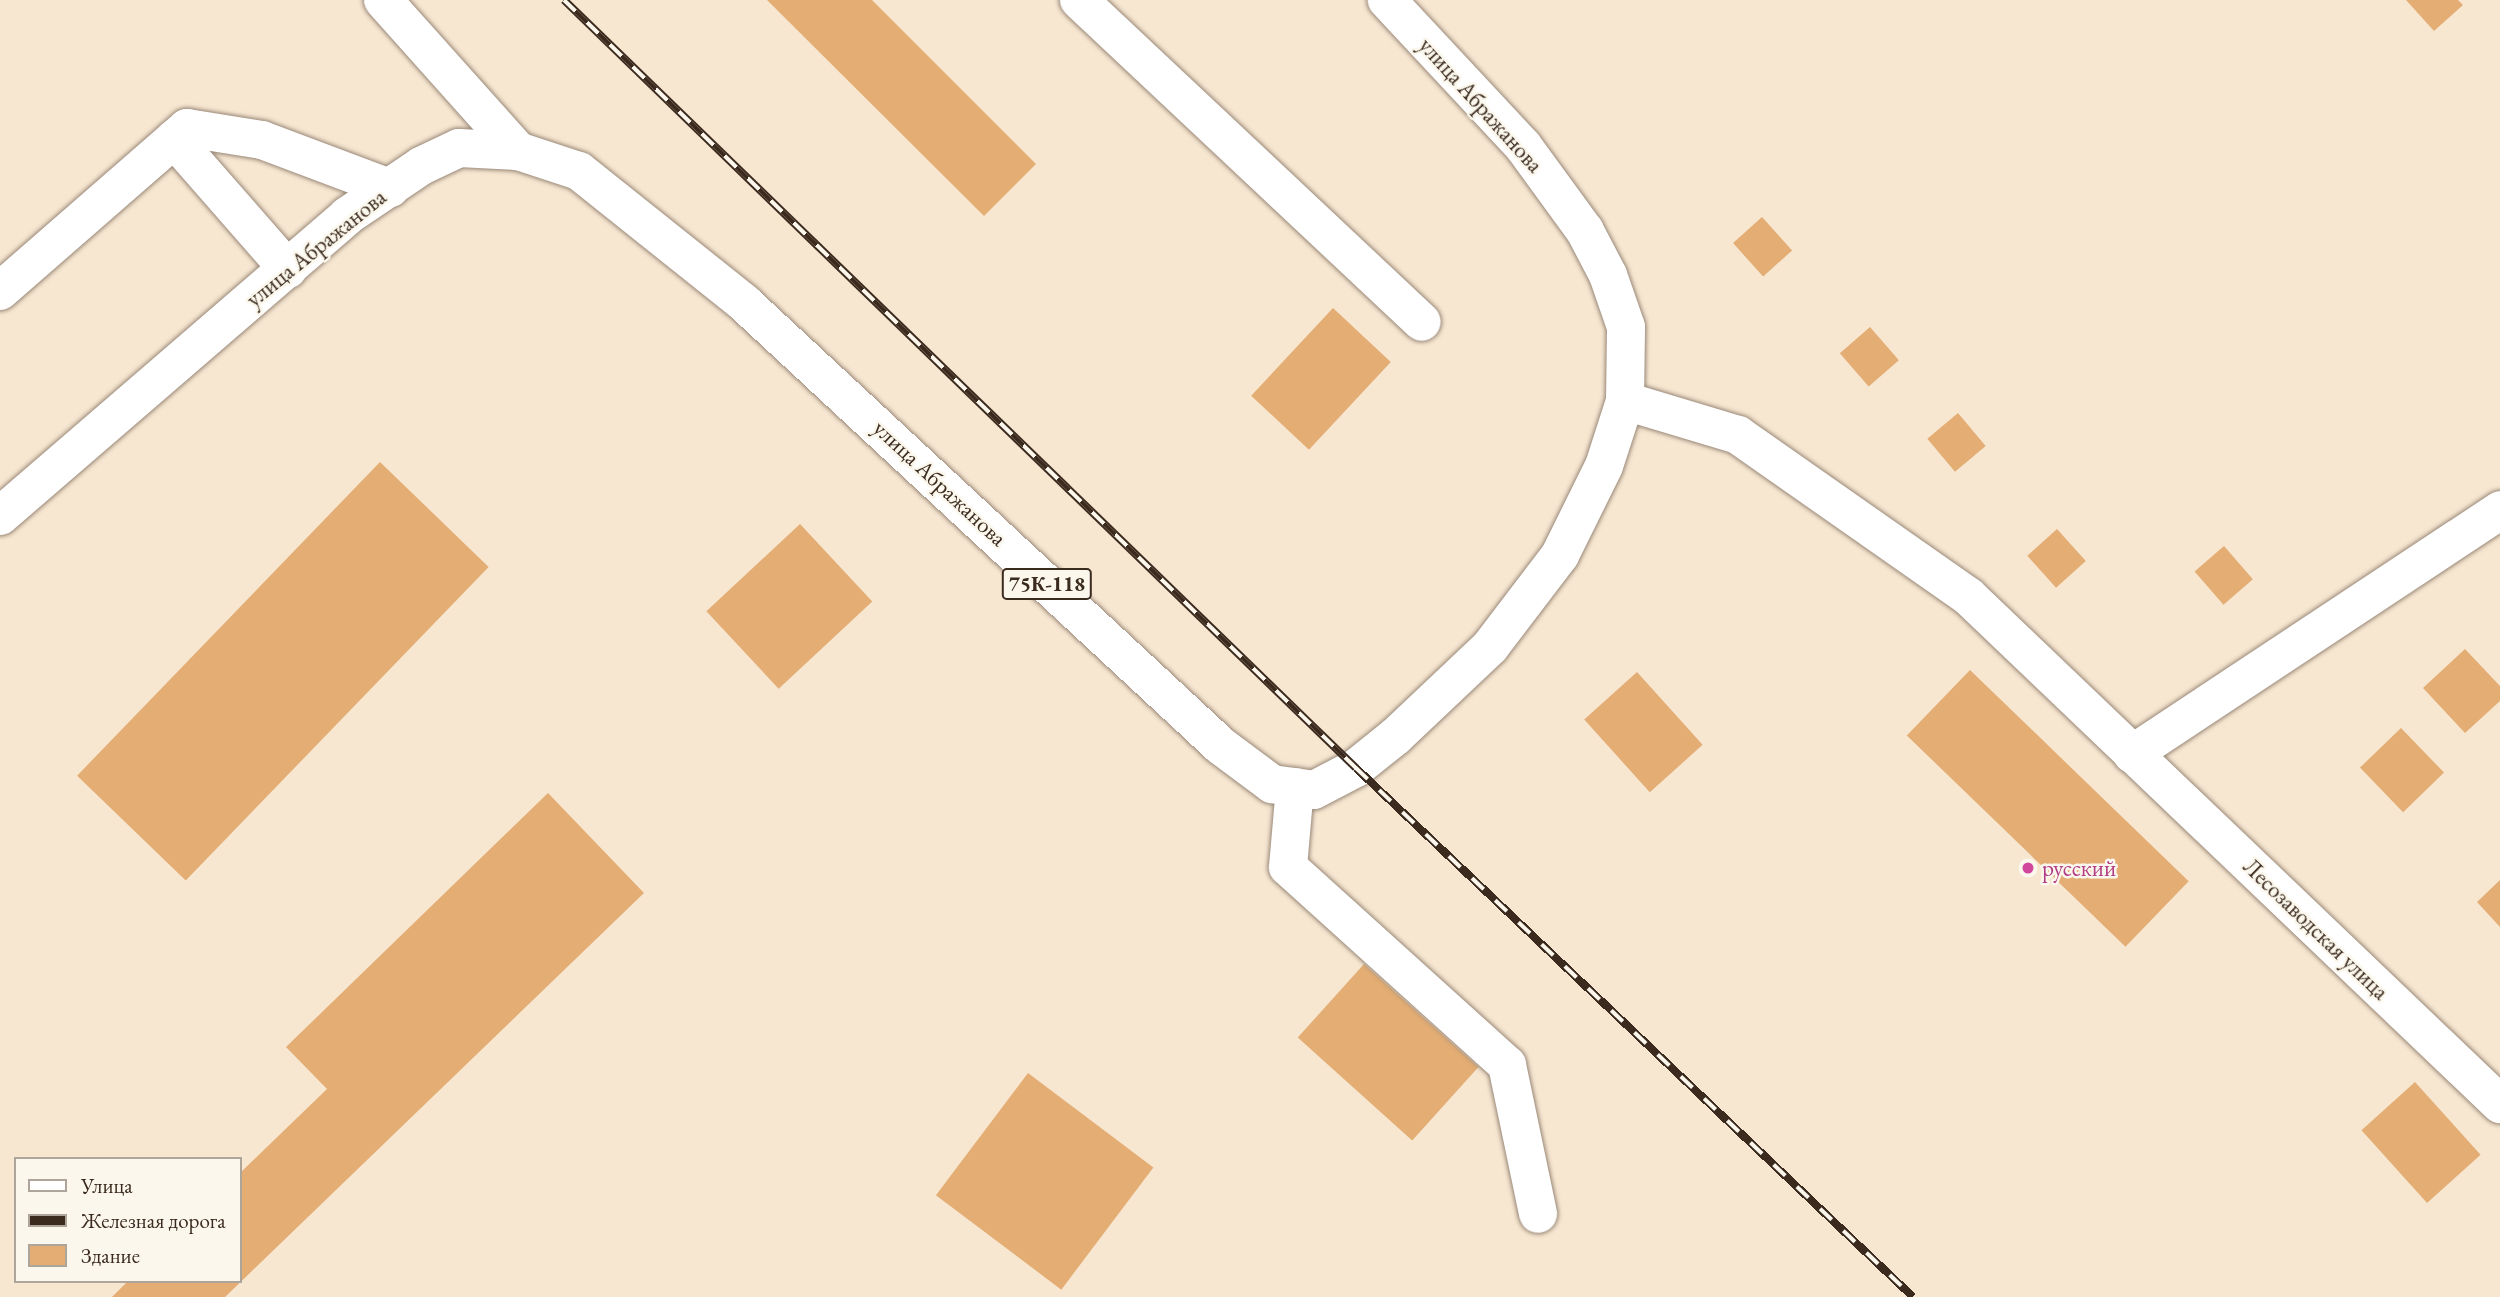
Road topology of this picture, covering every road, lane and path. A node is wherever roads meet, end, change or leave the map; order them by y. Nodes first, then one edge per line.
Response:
1 (383, 0) edge
2 (1079, 0) edge
3 (1387, 0) edge
4 (174, 139) junction
5 (518, 151) junction
6 (390, 188) junction
7 (288, 269) junction
8 (0, 291) edge
9 (1422, 322) dead end
10 (1625, 401) junction
11 (2500, 510) edge
12 (0, 516) edge
13 (2132, 754) junction
14 (1296, 787) junction
15 (2500, 1104) edge
16 (1538, 1214) dead end

1 - 5 main road
2 - 9 main road
3 - 10 main road, улица Абражанова / 75К-118
4 - 6 main road
4 - 7 main road
4 - 8 main road
5 - 6 main road, улица Абражанова / 75К-118
5 - 14 main road, улица Абражанова / 75К-118
6 - 7 main road, улица Абражанова / 75К-118
7 - 12 main road, улица Абражанова / 75К-118
10 - 13 main road, Лесозаводская улица
10 - 14 main road, улица Абражанова / 75К-118
11 - 13 main road
13 - 15 main road, Лесозаводская улица
14 - 16 main road

